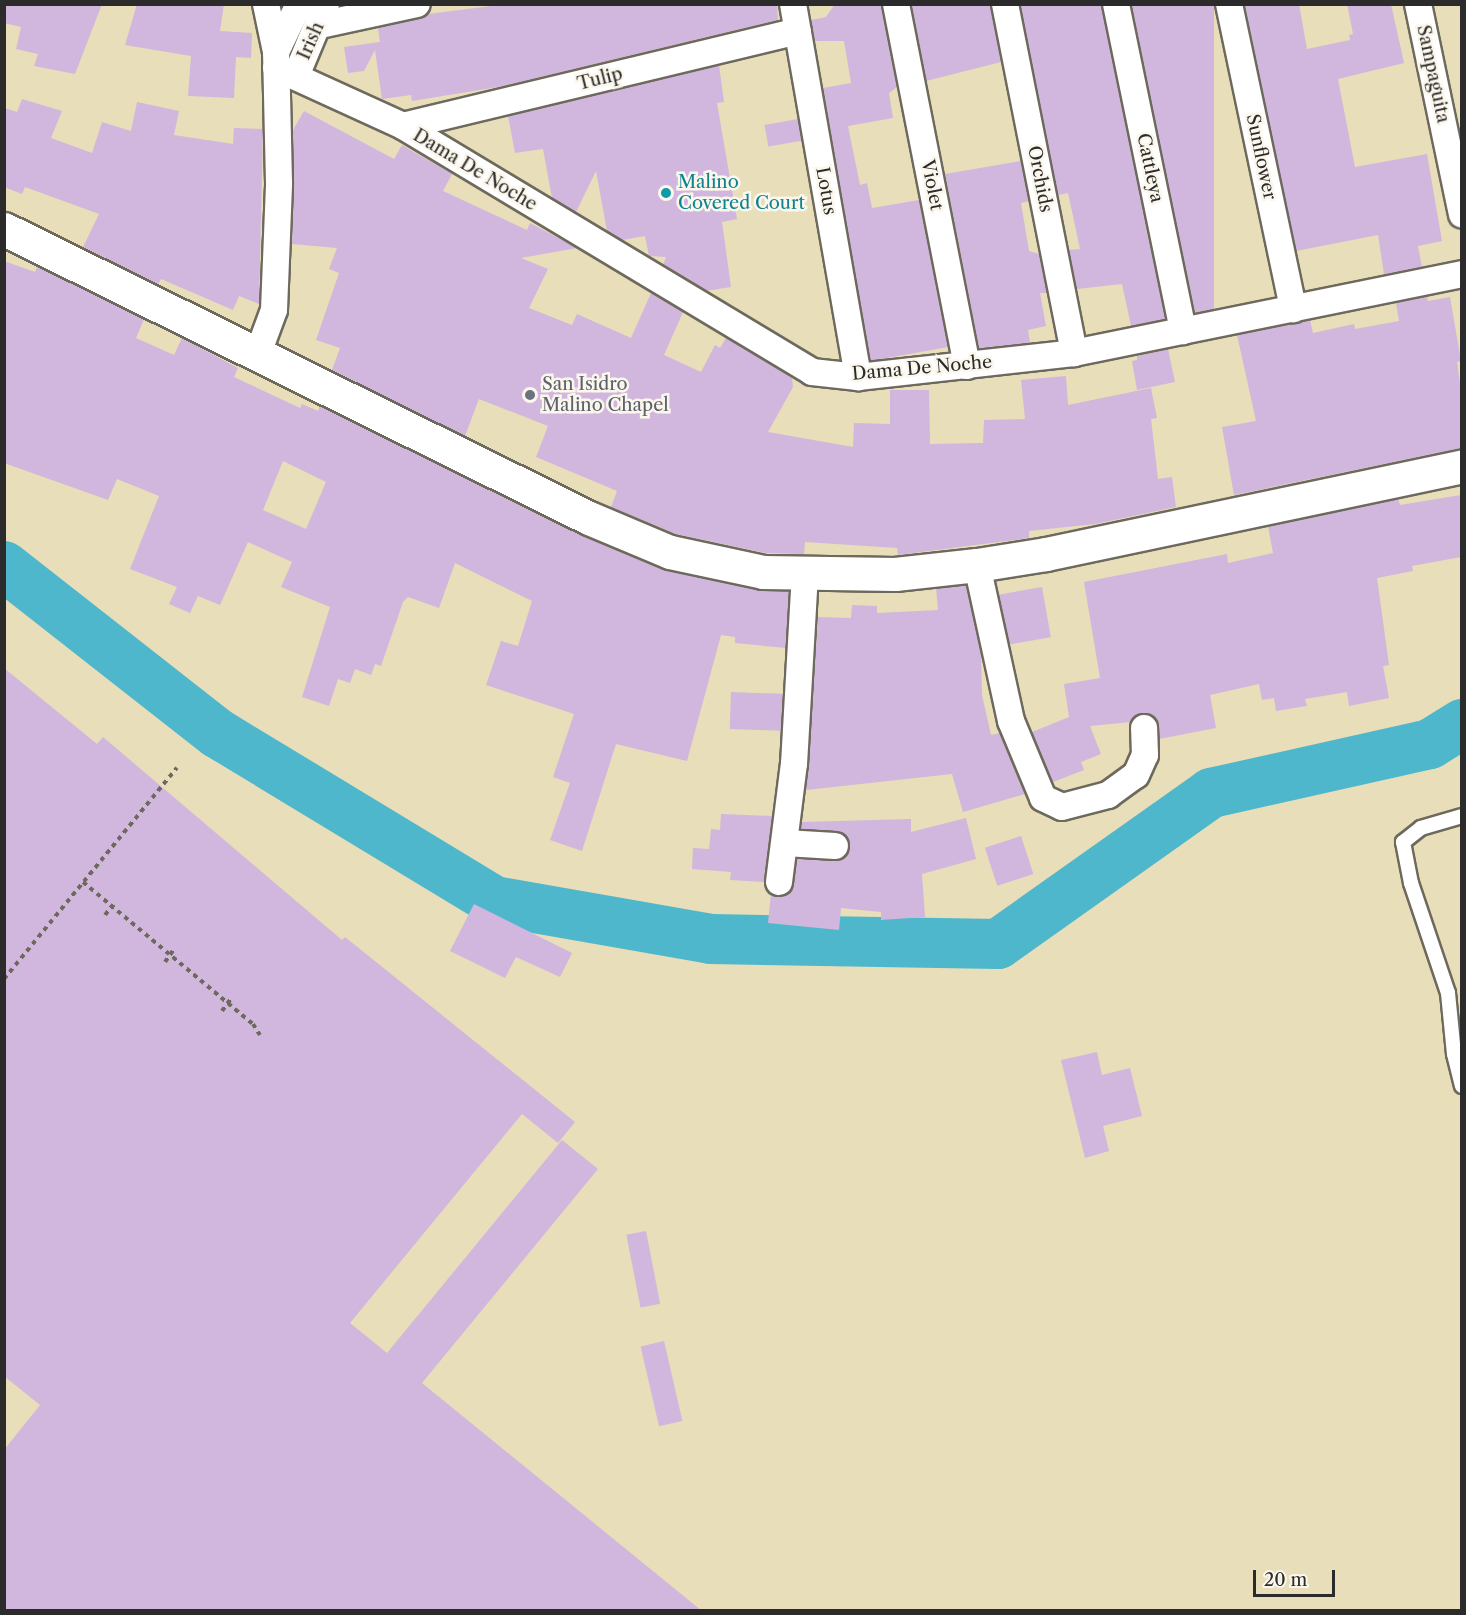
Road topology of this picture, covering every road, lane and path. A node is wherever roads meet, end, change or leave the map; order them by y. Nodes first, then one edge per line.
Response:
1 (266, 4) edge
2 (299, 4) edge
3 (417, 4) edge
4 (793, 4) edge
5 (897, 4) edge
6 (1005, 4) edge
7 (1116, 4) edge
8 (1229, 4) edge
9 (1418, 4) edge
10 (323, 15) edge
11 (798, 31) junction
12 (282, 65) junction
13 (403, 126) junction
14 (1461, 214) edge
15 (4, 229) edge
16 (1461, 274) edge
17 (1293, 309) junction
18 (1183, 331) junction
19 (1074, 353) junction
20 (257, 356) junction
21 (967, 366) junction
22 (858, 377) junction
23 (1461, 466) edge
24 (977, 565) junction
25 (805, 574) junction
26 (1144, 728) dead end
27 (177, 768) dead end
28 (1461, 816) edge
29 (785, 843) junction
30 (835, 846) dead end
31 (83, 882) junction
32 (779, 882) dead end
33 (114, 904) junction
34 (105, 915) dead end
35 (174, 949) dead end
36 (170, 955) junction
37 (165, 962) dead end
38 (4, 979) edge
39 (232, 997) dead end
40 (228, 1003) junction
41 (222, 1011) dead end
42 (260, 1035) dead end
43 (1461, 1086) edge

1 - 12 street
2 - 12 street
3 - 10 street
4 - 11 street, Lotus
5 - 21 street, Violet
6 - 19 street, Orchids
7 - 18 street, Cattleya
8 - 17 street, Sunflower
9 - 14 street, Sampaguita
10 - 12 street, Irish
11 - 13 street, Tulip
11 - 22 street, Lotus
12 - 13 street, Dama De Noche
12 - 20 street
13 - 22 street, Dama De Noche
15 - 20 street
16 - 17 street, Dama De Noche
17 - 18 street, Dama De Noche
18 - 19 street, Dama De Noche
19 - 21 street, Dama De Noche
20 - 25 street
21 - 22 street, Dama De Noche
23 - 24 street
24 - 25 street
24 - 26 street
25 - 29 street
27 - 31 path
28 - 43 lane
29 - 30 street
29 - 32 street
31 - 33 path
31 - 38 path
33 - 34 path
33 - 36 path
35 - 36 path
36 - 37 path
36 - 40 path
39 - 40 path
40 - 41 path
40 - 42 path

